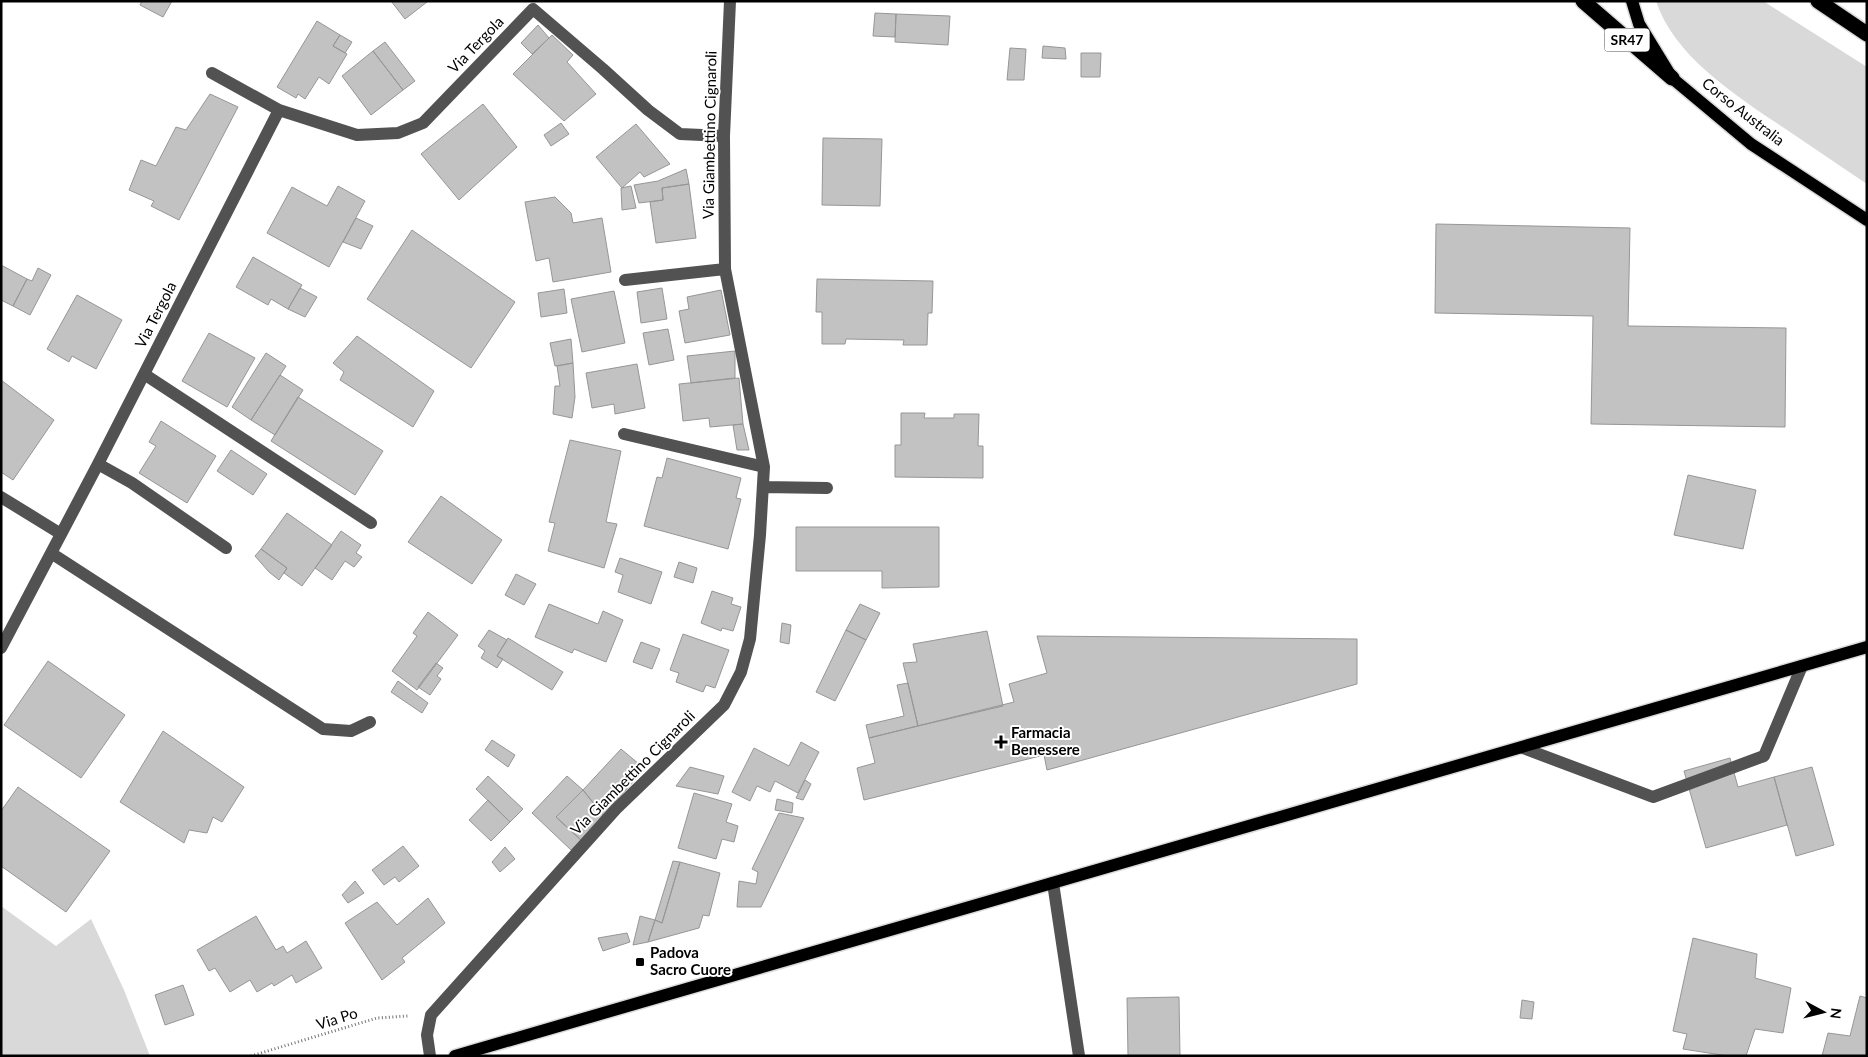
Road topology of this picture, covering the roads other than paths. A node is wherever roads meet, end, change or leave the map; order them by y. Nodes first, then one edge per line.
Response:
1 (730, 1) edge
2 (1583, 1) edge
3 (1632, 1) edge
4 (1818, 1) edge
5 (1867, 34) edge
6 (212, 73) dead end
7 (1672, 78) junction
8 (279, 110) junction
9 (724, 136) junction
10 (1867, 220) edge
11 (725, 270) junction
12 (625, 280) dead end
13 (144, 374) junction
14 (624, 434) dead end
15 (98, 464) junction
16 (764, 467) junction
17 (763, 488) junction
18 (827, 488) dead end
19 (1, 497) edge
20 (371, 523) dead end
21 (61, 534) junction
22 (226, 548) dead end
23 (51, 553) junction
24 (1867, 647) edge
25 (1, 648) edge
26 (1802, 666) junction
27 (370, 722) dead end
28 (1522, 748) junction
29 (1053, 883) junction
30 (430, 1056) edge
31 (455, 1056) edge
32 (1079, 1056) edge

1 - 9 street, Via Giambettino Cignaroli
2 - 7 highway, SR47
3 - 7 main road, Corso Australia / SR47
4 - 5 highway
6 - 8 street, Via Tergola
7 - 10 main road, Corso Australia / SR47
8 - 9 street, Via Tergola
8 - 13 street, Via Tergola
9 - 11 street, Via Giambettino Cignaroli
11 - 12 street
11 - 16 street, Via Giambettino Cignaroli
13 - 15 street, Via Tergola
13 - 20 street
14 - 16 street
15 - 21 street, Via Tergola
15 - 22 street
16 - 17 street, Via Giambettino Cignaroli
17 - 18 street
17 - 30 street, Via Giambettino Cignaroli
19 - 21 street
21 - 23 street, Via Tergola
23 - 25 street, Via Tergola
23 - 27 street
24 - 26 main road
26 - 28 main road
26 - 28 street
28 - 29 main road
29 - 31 main road
29 - 32 street

